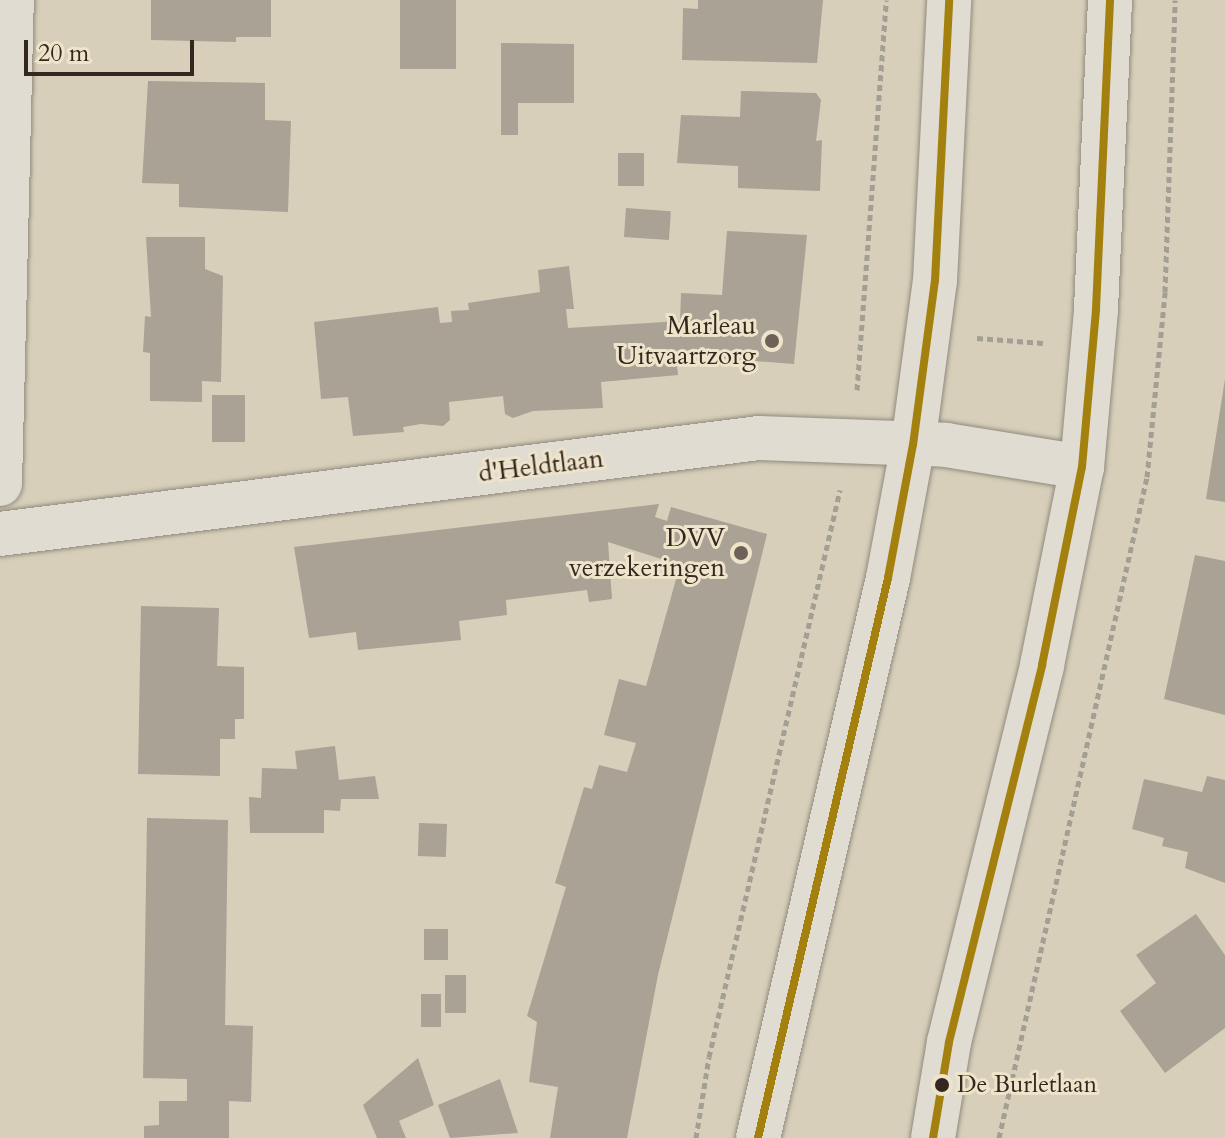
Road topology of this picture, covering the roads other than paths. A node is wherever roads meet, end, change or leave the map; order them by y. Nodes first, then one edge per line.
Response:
1 (12, 0) edge
2 (949, 0) edge
3 (1110, 0) edge
4 (913, 445) junction
5 (1082, 467) junction
6 (0, 484) edge
7 (0, 534) edge
8 (758, 1138) edge
9 (933, 1138) edge

1 - 6 main road
2 - 4 main road
3 - 5 main road
4 - 5 main road, d'Heldtlaan
4 - 7 main road, d'Heldtlaan
4 - 8 main road
5 - 9 main road

